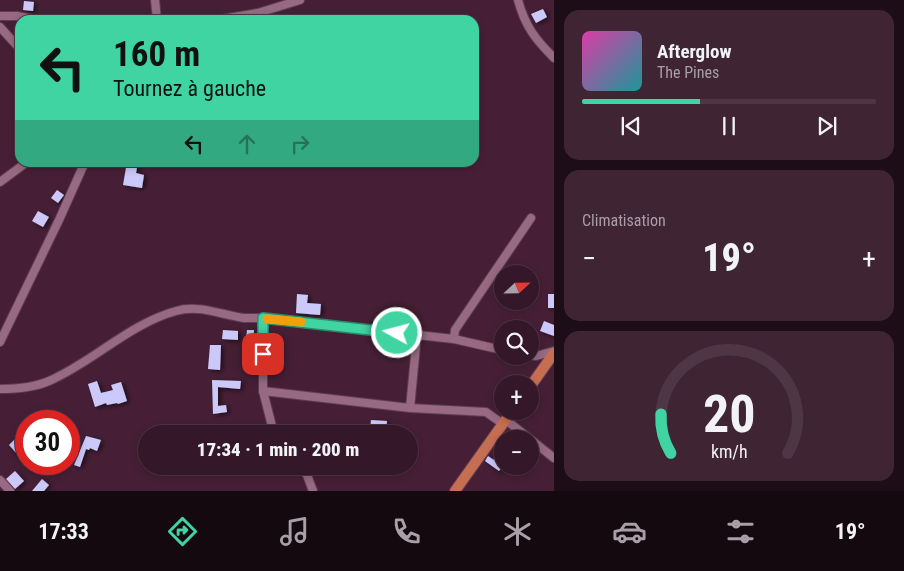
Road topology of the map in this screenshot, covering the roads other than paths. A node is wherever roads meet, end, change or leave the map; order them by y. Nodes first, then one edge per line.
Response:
1 (155, 0) edge
2 (300, 0) edge
3 (518, 0) edge
4 (156, 15) edge
5 (242, 15) edge
6 (0, 16) edge
7 (15, 16) edge
8 (0, 27) edge
9 (15, 44) edge
10 (554, 58) edge
11 (20, 167) edge
12 (83, 167) edge
13 (0, 182) edge
14 (531, 218) dead end
15 (263, 318) junction
16 (417, 336) junction
17 (454, 339) junction
18 (0, 342) edge
19 (494, 348) edge
20 (554, 352) edge
21 (539, 355) edge
22 (538, 375) edge
23 (0, 389) edge
24 (262, 391) junction
25 (410, 408) junction
26 (494, 414) edge
27 (506, 420) edge
28 (509, 420) edge
29 (271, 425) edge
30 (554, 458) edge
31 (307, 475) edge
32 (0, 480) edge
33 (10, 491) edge
34 (313, 491) edge
35 (455, 491) edge

1 - 4 street
2 - 5 street
3 - 10 street
6 - 7 street
8 - 9 street
11 - 13 street
12 - 18 street
14 - 17 street
15 - 16 street
15 - 23 street
15 - 24 street
16 - 17 street
16 - 25 street
17 - 19 street
20 - 21 street
20 - 22 main road
24 - 25 street
24 - 29 street
25 - 26 street
27 - 35 main road
28 - 30 street
31 - 34 street
32 - 33 street

